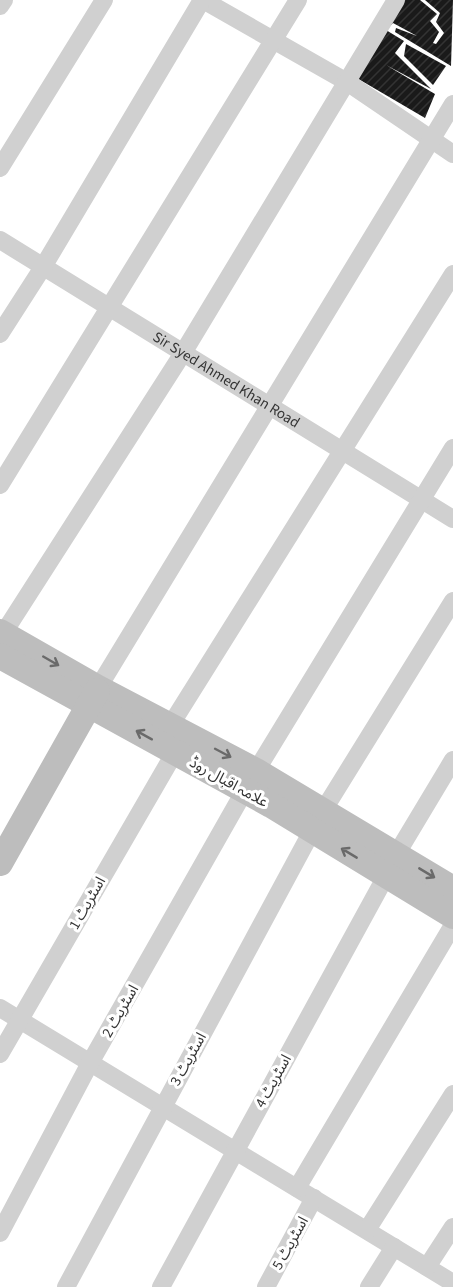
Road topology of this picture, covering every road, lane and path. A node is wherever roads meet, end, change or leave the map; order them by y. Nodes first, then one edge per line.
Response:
1 (4, 0) edge
2 (104, 0) edge
3 (202, 0) edge
4 (298, 0) edge
5 (396, 0) edge
6 (0, 6) edge
7 (273, 39) junction
8 (347, 82) junction
9 (453, 104) edge
10 (431, 140) junction
11 (453, 154) edge
12 (0, 168) edge
13 (0, 240) edge
14 (43, 267) junction
15 (453, 274) edge
16 (108, 307) junction
17 (0, 334) edge
18 (183, 352) junction
19 (270, 406) junction
20 (453, 448) edge
21 (342, 450) junction
22 (0, 484) edge
23 (422, 500) junction
24 (453, 519) edge
25 (453, 601) edge
26 (1, 640) edge
27 (93, 696) junction
28 (170, 726) junction
29 (175, 752) junction
30 (453, 760) edge
31 (251, 781) junction
32 (318, 821) junction
33 (0, 863) edge
34 (391, 865) junction
35 (453, 889) edge
36 (453, 916) edge
37 (453, 926) edge
38 (0, 1008) edge
39 (19, 1020) junction
40 (0, 1054) edge
41 (90, 1063) junction
42 (453, 1094) edge
43 (162, 1107) junction
44 (236, 1151) junction
45 (297, 1188) junction
46 (314, 1198) junction
47 (453, 1227) edge
48 (367, 1230) junction
49 (0, 1233) edge
50 (394, 1247) junction
51 (427, 1267) junction
52 (453, 1282) edge
53 (66, 1287) edge
54 (161, 1287) edge
55 (266, 1287) edge
56 (369, 1287) edge

1 - 6 street
2 - 12 street
3 - 7 street
3 - 14 street
4 - 7 street
5 - 8 street
7 - 8 street
7 - 16 street
8 - 10 street
8 - 18 street
9 - 10 street
10 - 11 street
10 - 19 street
13 - 14 street, Sir Syed Ahmed Khan Road
14 - 16 street, Sir Syed Ahmed Khan Road
14 - 17 street
15 - 21 street
16 - 18 street, Sir Syed Ahmed Khan Road
16 - 22 street
18 - 19 street, Sir Syed Ahmed Khan Road
18 - 26 street
19 - 21 street, Sir Syed Ahmed Khan Road
19 - 27 street
20 - 23 street, اسٹریٹ 2
21 - 23 street, Sir Syed Ahmed Khan Road
21 - 28 street
23 - 24 street, Sir Syed Ahmed Khan Road
23 - 31 street, اسٹریٹ 2
25 - 32 street, اسٹریٹ 3
26 - 27 street, علامہ اقبال روڈ
27 - 28 street, علامہ اقبال روڈ
29 -> 27 street, علامہ اقبال روڈ
27 - 33 street
28 -> 31 street, علامہ اقبال روڈ
29 - 31 street, علامہ اقبال روڈ
29 - 39 street, اسٹریٹ 1
30 - 34 street, اسٹریٹ 4
31 - 32 street, علامہ اقبال روڈ
31 - 41 street, اسٹریٹ 2
32 - 34 street, علامہ اقبال روڈ
32 - 43 street, اسٹریٹ 3
34 -> 35 street, علامہ اقبال روڈ
34 - 36 street, علامہ اقبال روڈ
34 - 44 street, اسٹریٹ 4
37 - 45 street
38 - 39 street
39 - 40 street, اسٹریٹ 1
39 - 41 street
41 - 43 street
41 - 49 street, اسٹریٹ 2
42 - 48 street
43 - 44 street
43 - 53 street, اسٹریٹ 3
44 - 45 street
44 - 54 street, اسٹریٹ 4
45 - 46 street
46 - 48 street
46 - 55 street, اسٹریٹ 5
47 - 51 street
48 - 50 street
50 - 51 street
50 - 56 street
51 - 52 street

